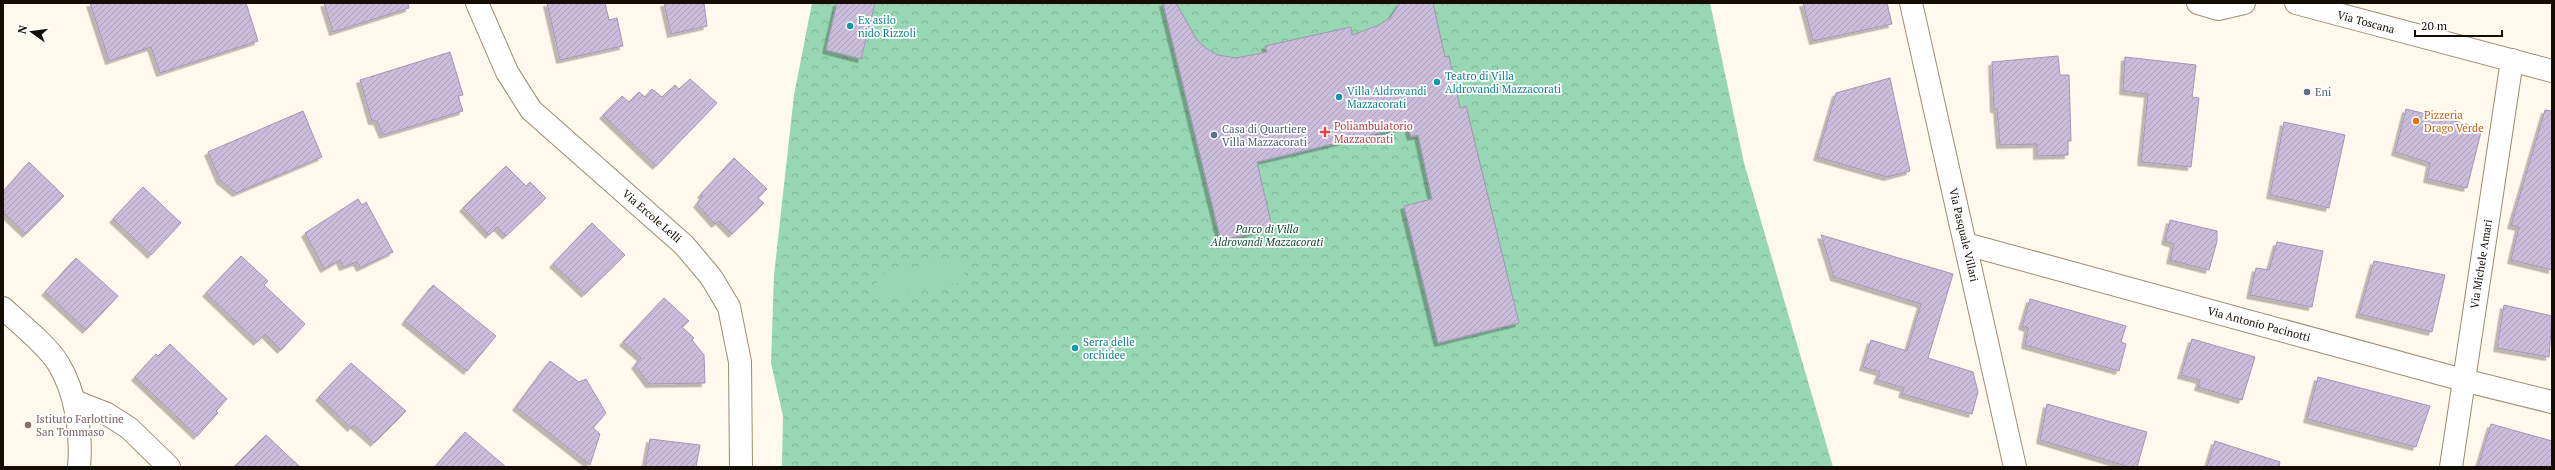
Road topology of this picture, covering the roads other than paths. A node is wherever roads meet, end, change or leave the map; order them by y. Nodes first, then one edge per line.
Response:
1 (477, 3) edge
2 (1911, 3) edge
3 (2198, 3) edge
4 (2244, 3) edge
5 (2296, 3) edge
6 (2512, 60) junction
7 (2552, 71) edge
8 (1966, 244) junction
9 (3, 308) edge
10 (2463, 380) junction
11 (74, 401) junction
12 (2552, 402) edge
13 (79, 460) edge
14 (169, 467) edge
15 (741, 467) edge
16 (2015, 467) edge
17 (2450, 467) edge

1 - 15 street, Via Ercole Lelli
2 - 8 street, Via Pasquale Villari
3 - 4 street
5 - 6 street, Via Toscana
6 - 7 street, Via Toscana
6 - 10 street, Via Michele Amari
8 - 10 street, Via Antonio Pacinotti
8 - 16 street, Via Pasquale Villari
9 - 11 street
10 - 12 street, Via Antonio Pacinotti
10 - 17 street, Via Michele Amari
11 - 13 street
11 - 14 street

